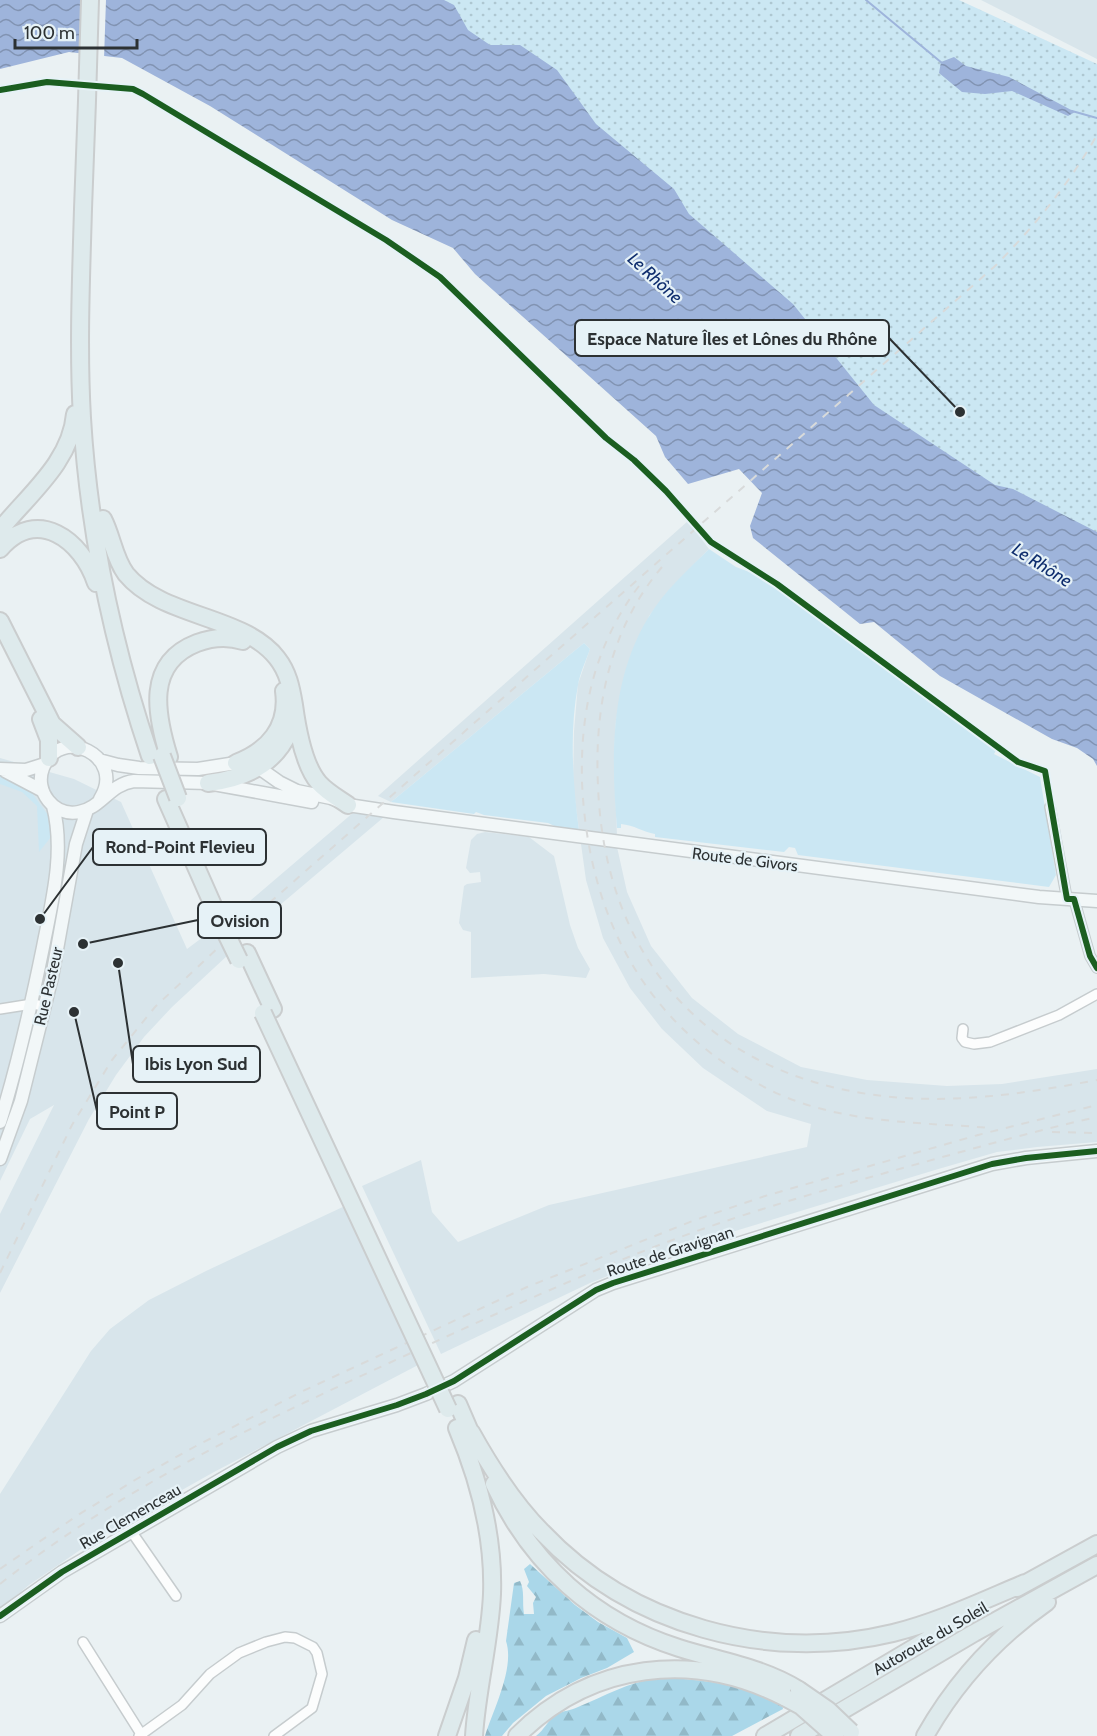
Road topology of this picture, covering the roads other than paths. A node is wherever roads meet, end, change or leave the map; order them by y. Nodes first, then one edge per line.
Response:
1 (90, 0) edge
2 (99, 0) edge
3 (91, 112) junction
4 (82, 239) junction
5 (103, 519) junction
6 (0, 530) edge
7 (0, 549) edge
8 (0, 621) edge
9 (0, 638) edge
10 (122, 665) junction
11 (294, 705) junction
12 (78, 747) junction
13 (264, 748) junction
14 (160, 756) junction
15 (99, 760) junction
16 (47, 761) junction
17 (236, 763) junction
18 (256, 769) junction
19 (2, 770) edge
20 (208, 783) junction
21 (43, 791) junction
22 (267, 795) junction
23 (100, 799) junction
24 (178, 803) junction
25 (348, 805) junction
26 (53, 806) junction
27 (1050, 807) dead end
28 (87, 810) junction
29 (1070, 899) junction
30 (1097, 901) edge
31 (225, 917) junction
32 (1097, 968) edge
33 (1097, 994) edge
34 (38, 1005) junction
35 (0, 1009) edge
36 (963, 1029) dead end
37 (0, 1122) edge
38 (1097, 1151) edge
39 (0, 1159) edge
40 (453, 1406) junction
41 (471, 1432) junction
42 (277, 1446) joint
43 (487, 1529) junction
44 (131, 1531) junction
45 (1097, 1544) edge
46 (1097, 1566) edge
47 (1025, 1583) junction
48 (176, 1596) dead end
49 (0, 1616) edge
50 (83, 1642) dead end
51 (481, 1671) junction
52 (792, 1694) junction
53 (140, 1735) edge
54 (847, 1735) edge
55 (274, 1736) edge
56 (447, 1736) edge
57 (466, 1736) edge
58 (474, 1736) edge
59 (517, 1736) edge
60 (765, 1736) edge
61 (799, 1736) edge
62 (926, 1736) edge

1 - 3 highway
2 - 3 highway
3 - 4 highway
3 - 5 highway
4 - 6 highway
4 - 10 highway
5 - 11 highway
5 - 14 highway
7 - 10 highway
8 - 12 highway
9 - 16 highway
10 - 14 highway
11 - 18 highway
11 - 25 highway
12 - 15 main road
12 - 16 main road
13 - 14 highway
13 - 17 highway
13 - 18 main road
14 - 24 highway, bridge
15 - 17 main road
15 - 23 main road
16 - 19 main road
16 - 21 main road
17 - 18 main road
18 - 20 highway
18 - 22 main road
18 - 25 main road
19 - 21 main road
20 - 22 main road
20 - 23 main road
21 - 26 main road
22 - 25 main road
23 - 28 main road
24 - 31 highway
24 - 31 highway
25 - 29 main road, Route de Givors
26 - 28 main road
26 - 34 main road, Rue Pasteur
27 - 29 street
28 - 34 main road, Rue Pasteur
29 - 30 main road, Route de Givors
29 - 32 street
31 - 40 highway
33 - 36 street
34 - 35 street
34 - 37 main road, Rue Pasteur
34 - 39 main road, Rue Pasteur
38 - 42 main road, Route de Gravignan
40 - 41 highway
40 - 43 highway
41 - 47 highway
41 - 52 highway
42 - 44 main road, Rue Clemenceau
43 - 51 highway
43 - 56 highway
44 - 48 street
44 - 49 main road, Rue Clemenceau
45 - 47 highway, Autoroute du Soleil
46 - 61 highway, Autoroute du Soleil
46 - 62 highway
47 - 60 highway, Autoroute du Soleil
50 - 53 street
51 - 57 highway
51 - 58 highway
52 - 54 highway, bridge
52 - 59 highway
53 - 55 street

